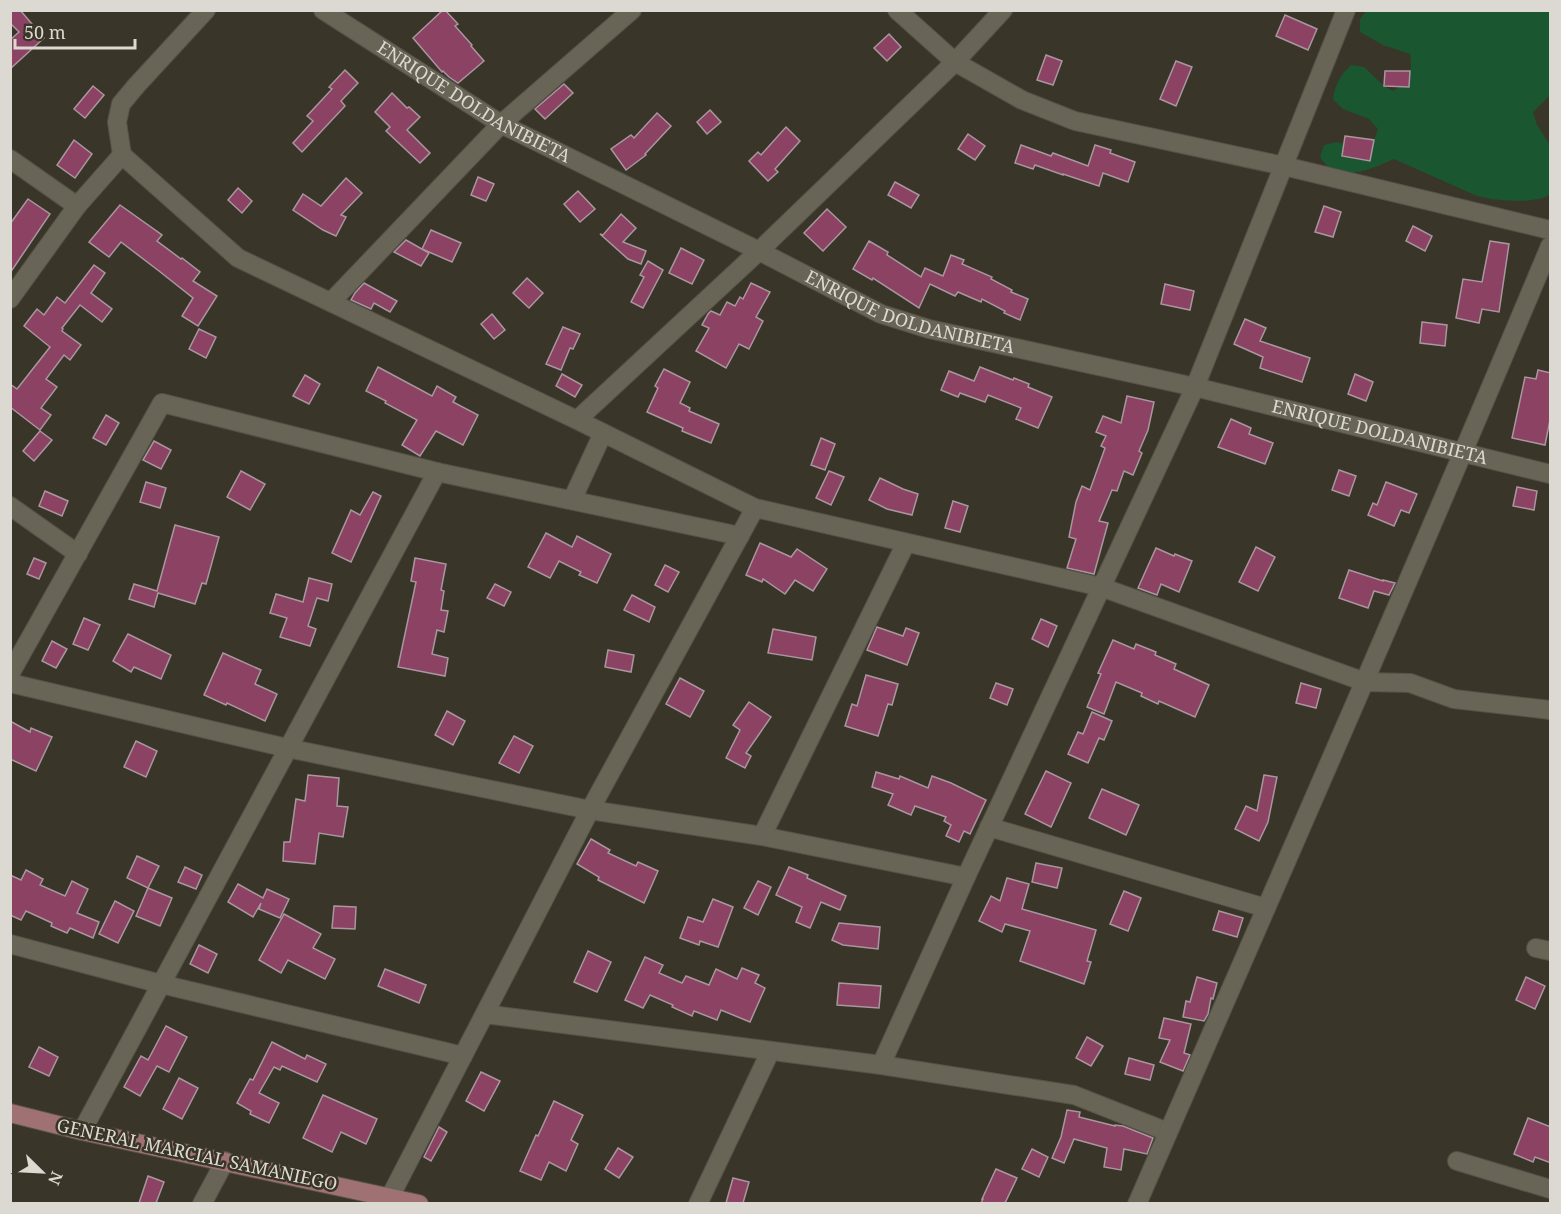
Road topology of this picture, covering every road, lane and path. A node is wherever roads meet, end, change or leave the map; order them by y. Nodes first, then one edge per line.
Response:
1 (206, 10) edge
2 (323, 10) edge
3 (632, 10) edge
4 (897, 10) edge
5 (1003, 10) edge
6 (1346, 10) edge
7 (956, 62) junction
8 (501, 124) junction
9 (122, 155) junction
10 (10, 159) edge
11 (1284, 166) junction
12 (77, 206) junction
13 (1551, 230) edge
14 (1551, 246) edge
15 (759, 251) junction
16 (10, 299) edge
17 (331, 302) junction
18 (1195, 387) junction
19 (576, 420) junction
20 (603, 433) junction
21 (1464, 452) junction
22 (437, 472) junction
23 (1551, 474) edge
24 (572, 500) junction
25 (10, 506) edge
26 (755, 508) junction
27 (740, 536) junction
28 (906, 543) junction
29 (78, 554) junction
30 (1101, 586) junction
31 (10, 674) edge
32 (1365, 682) junction
33 (10, 683) edge
34 (1551, 710) edge
35 (287, 748) junction
36 (590, 810) junction
37 (989, 827) junction
38 (762, 836) junction
39 (966, 877) junction
40 (1266, 909) junction
41 (10, 944) edge
42 (161, 984) junction
43 (484, 1014) junction
44 (770, 1052) junction
45 (463, 1056) junction
46 (881, 1065) junction
47 (10, 1113) edge
48 (82, 1131) junction
49 (1168, 1132) junction
50 (225, 1161) junction
51 (1457, 1161) dead end
52 (1551, 1189) edge
53 (390, 1197) junction
54 (202, 1203) edge
55 (419, 1203) edge
56 (698, 1203) edge
57 (1137, 1203) edge

1 - 9 street
2 - 8 street, ENRIQUE DOLDANIBIETA
3 - 8 street
4 - 7 street
5 - 7 street
6 - 11 street
7 - 11 street
7 - 15 street
8 - 15 street, ENRIQUE DOLDANIBIETA
8 - 17 street
9 - 12 street
9 - 17 street
10 - 12 street
11 - 13 street
11 - 18 street
12 - 16 street
14 - 21 street
15 - 18 street, ENRIQUE DOLDANIBIETA
15 - 19 street
17 - 19 street
18 - 21 street, ENRIQUE DOLDANIBIETA
18 - 30 street
19 - 20 street
20 - 24 street
20 - 26 street
21 - 23 street, ENRIQUE DOLDANIBIETA
21 - 32 street
22 - 24 street
22 - 29 street
22 - 35 street
24 - 27 street
25 - 29 street
26 - 27 street
26 - 28 street
27 - 36 street
28 - 30 street
28 - 38 street
29 - 31 street
30 - 32 street
30 - 37 street
32 - 34 street
32 - 40 street
33 - 35 street
35 - 36 street
35 - 42 street
36 - 38 street
36 - 43 street
37 - 39 street
37 - 40 street
38 - 39 street
39 - 46 street
40 - 49 street
41 - 42 street
42 - 45 street
42 - 48 street
43 - 44 street
43 - 45 street
44 - 46 street
44 - 56 street
45 - 53 street
46 - 49 street
47 - 48 main road, GENERAL MARCIAL SAMANIEGO
48 - 50 main road, GENERAL MARCIAL SAMANIEGO
49 - 57 street
50 - 53 main road, GENERAL MARCIAL SAMANIEGO
50 - 54 street
51 - 52 street
53 - 55 main road, GENERAL MARCIAL SAMANIEGO

